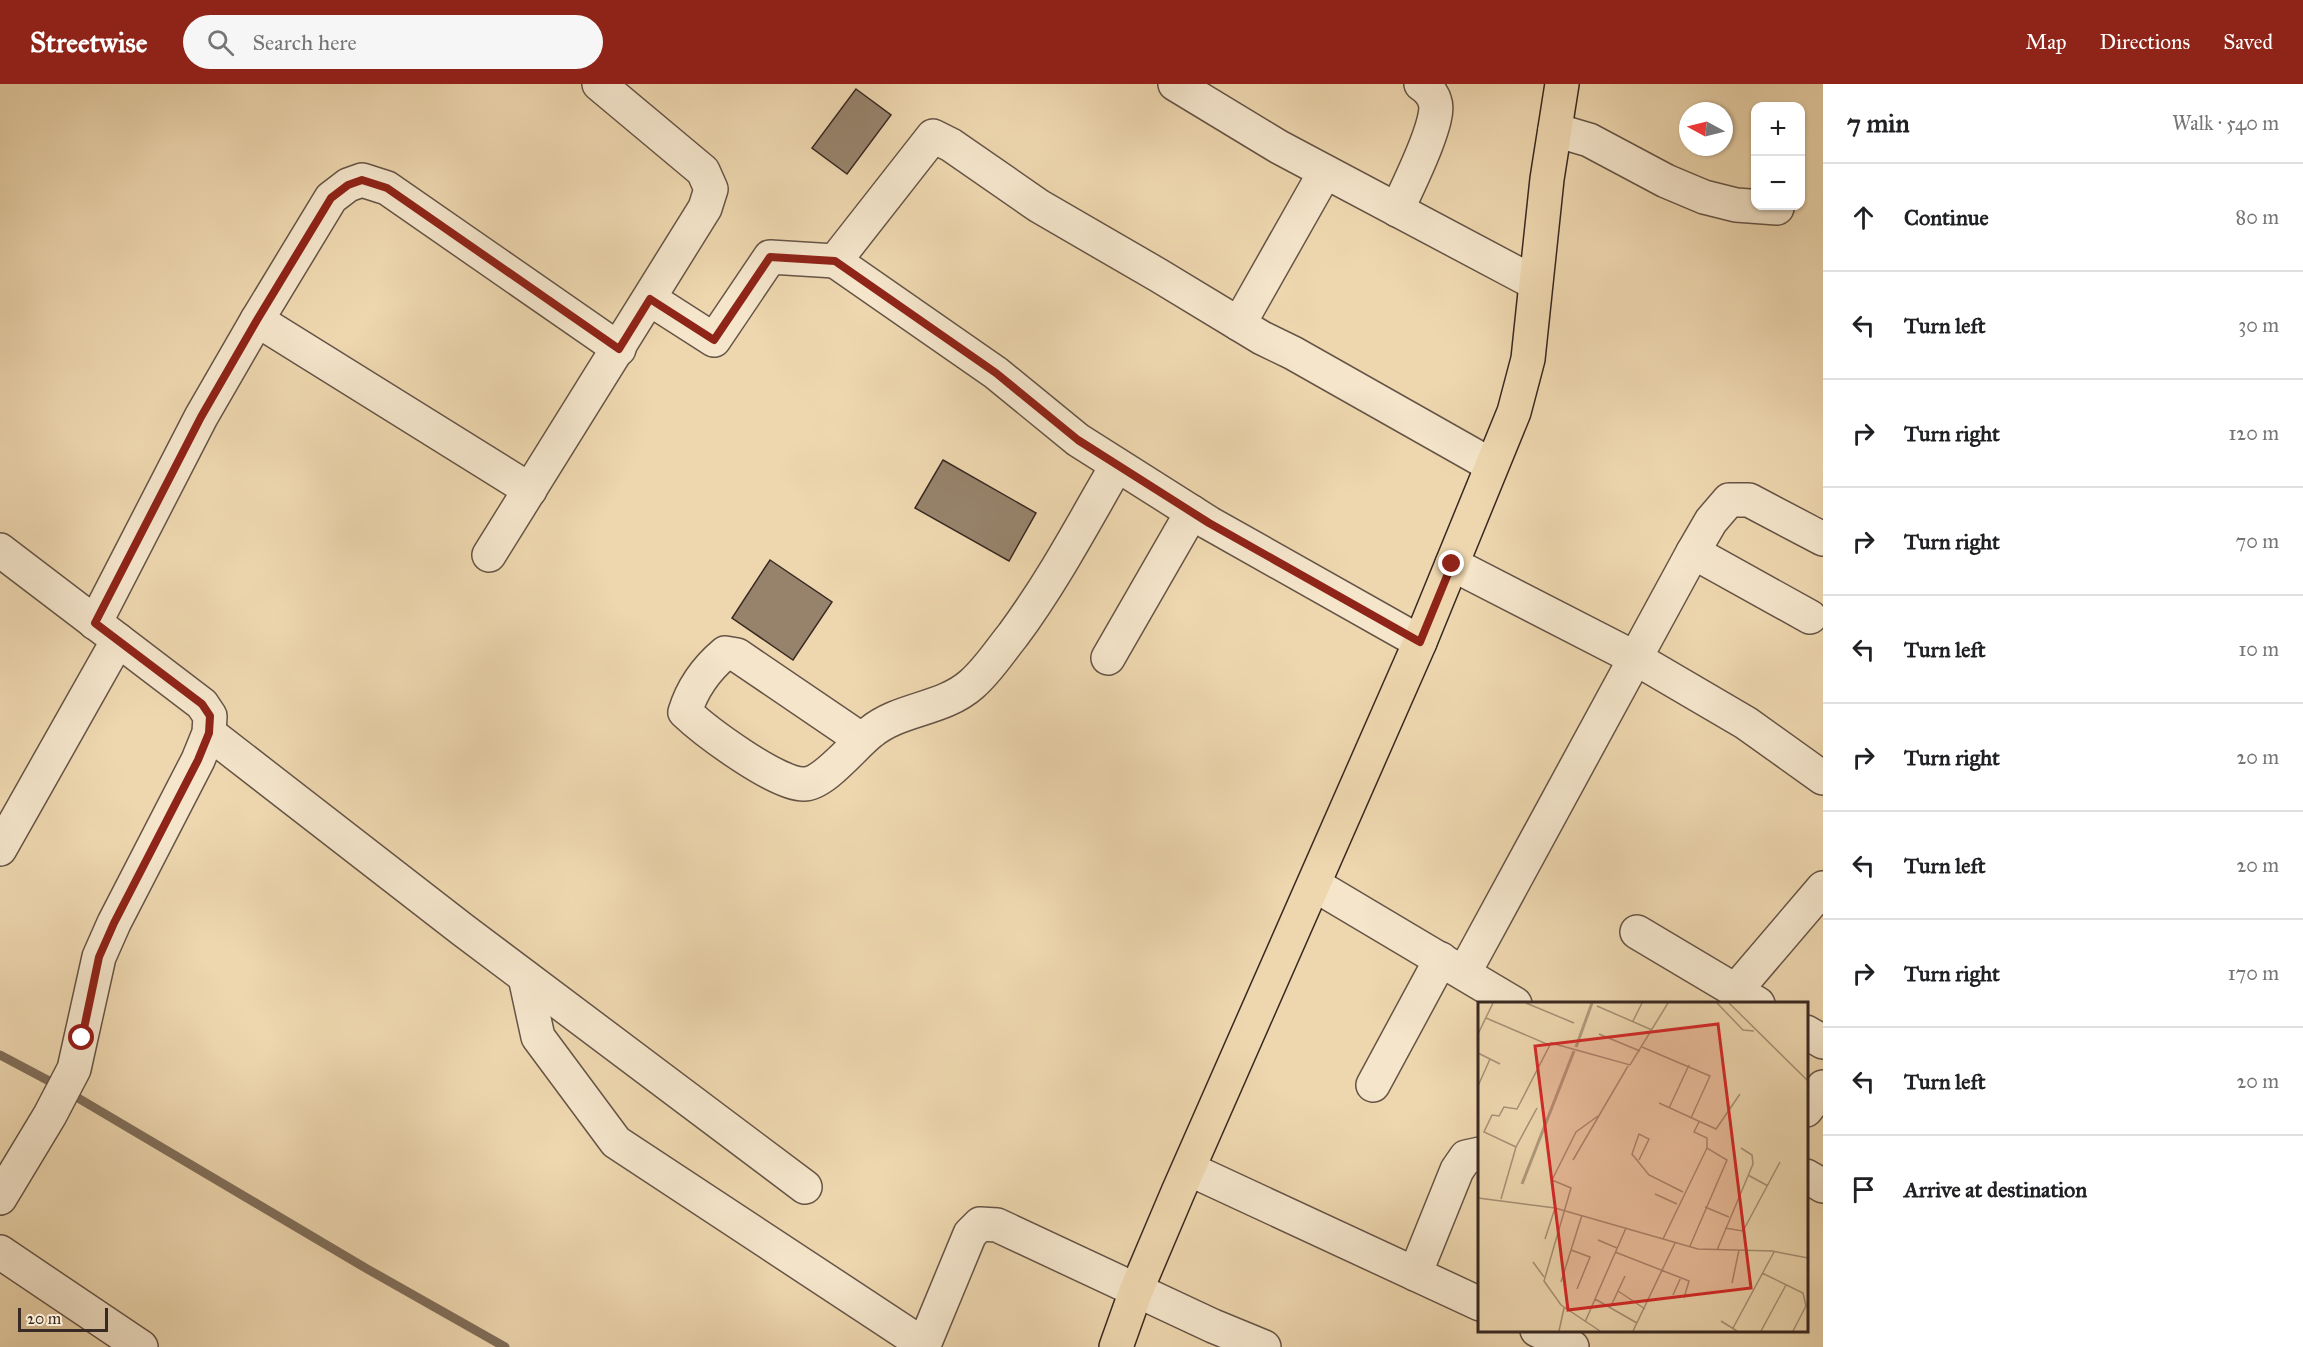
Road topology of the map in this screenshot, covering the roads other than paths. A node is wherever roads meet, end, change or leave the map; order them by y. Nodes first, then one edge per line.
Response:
1 (599, 84) edge
2 (1175, 84) edge
3 (1421, 84) edge
4 (1562, 84) edge
5 (1555, 130) junction
6 (1325, 172) junction
7 (1751, 206) edge
8 (1397, 210) junction
9 (835, 261) junction
10 (1535, 283) junction
11 (650, 299) junction
12 (257, 320) junction
13 (1239, 324) junction
14 (619, 349) junction
15 (1117, 465) junction
16 (1491, 465) junction
17 (530, 490) junction
18 (1192, 512) junction
19 (1823, 539) edge
20 (0, 550) edge
21 (1693, 552) junction
22 (489, 555) dead end
23 (1452, 564) junction
24 (1810, 617) dead end
25 (107, 631) junction
26 (1420, 642) junction
27 (1108, 658) dead end
28 (1635, 658) junction
29 (209, 733) junction
30 (862, 740) junction
31 (1823, 778) edge
32 (0, 849) edge
33 (1314, 885) junction
34 (1823, 888) edge
35 (1637, 932) dead end
36 (1453, 966) junction
37 (525, 976) junction
38 (1747, 997) edge
39 (1512, 1002) edge
40 (1808, 1033) edge
41 (1823, 1042) edge
42 (1373, 1085) dead end
43 (1823, 1087) edge
44 (1808, 1107) edge
45 (1478, 1154) edge
46 (1189, 1169) junction
47 (1808, 1177) edge
48 (1823, 1186) edge
49 (805, 1187) dead end
50 (0, 1198) edge
51 (1, 1256) edge
52 (1415, 1274) junction
53 (1136, 1291) junction
54 (1478, 1304) edge
55 (1541, 1332) edge
56 (141, 1347) edge
57 (1116, 1347) edge
58 (1264, 1347) edge
59 (1572, 1347) edge

1 - 11 street
2 - 6 street
3 - 8 street
4 - 5 main road
5 - 7 street
5 - 10 main road
6 - 8 street
6 - 13 street
8 - 10 street
9 - 11 street
9 - 13 street
9 - 15 street
10 - 16 main road
11 - 14 street
12 - 14 street
12 - 17 street
12 - 25 street
13 - 16 street
14 - 17 street
15 - 18 street
15 - 30 street
16 - 23 main road
17 - 22 street
18 - 26 street
18 - 27 street
19 - 21 street
20 - 25 street
21 - 24 street
21 - 28 street
23 - 26 main road
23 - 28 street
25 - 29 street
25 - 32 street
26 - 33 main road
28 - 31 street
28 - 36 street
29 - 37 street
29 - 50 street
30 - 30 street
33 - 36 street
33 - 46 main road
34 - 38 street
35 - 38 street
36 - 39 street
36 - 42 street
37 - 49 street
37 - 53 street
40 - 41 street
43 - 44 street
45 - 52 street
46 - 52 street
46 - 53 main road
47 - 48 street
51 - 56 street
52 - 54 street
53 - 57 main road
53 - 58 street
55 - 59 street

